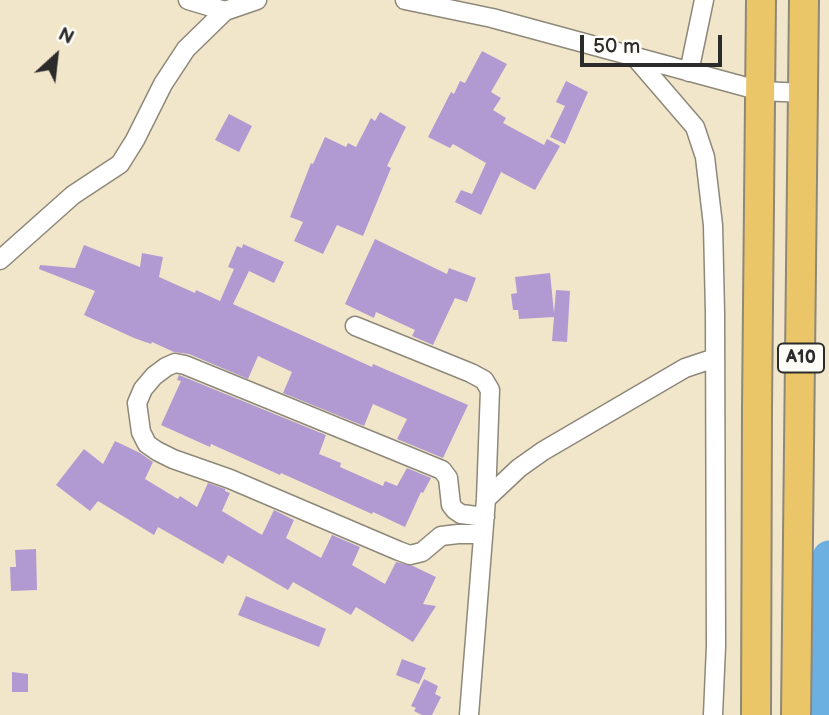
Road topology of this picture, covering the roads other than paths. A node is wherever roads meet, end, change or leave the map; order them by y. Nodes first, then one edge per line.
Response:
1 (188, 0) edge
2 (257, 0) edge
3 (405, 0) edge
4 (704, 0) edge
5 (761, 0) edge
6 (804, 0) edge
7 (225, 11) junction
8 (633, 55) junction
9 (689, 72) junction
10 (761, 91) junction
11 (804, 93) junction
12 (0, 260) edge
13 (355, 326) dead end
14 (715, 358) junction
15 (485, 517) junction
16 (469, 715) edge
17 (713, 715) edge
18 (756, 715) edge
19 (796, 715) edge

1 - 7 street
2 - 7 street
3 - 8 street
4 - 9 street
5 - 10 main road, A10
6 - 11 main road, A10
7 - 12 street
8 - 9 street
8 - 14 street
9 - 10 street
10 - 11 street
10 - 18 main road, A10
11 - 19 main road, A10
13 - 15 street
14 - 15 street
14 - 17 street
15 - 15 street
15 - 16 street

